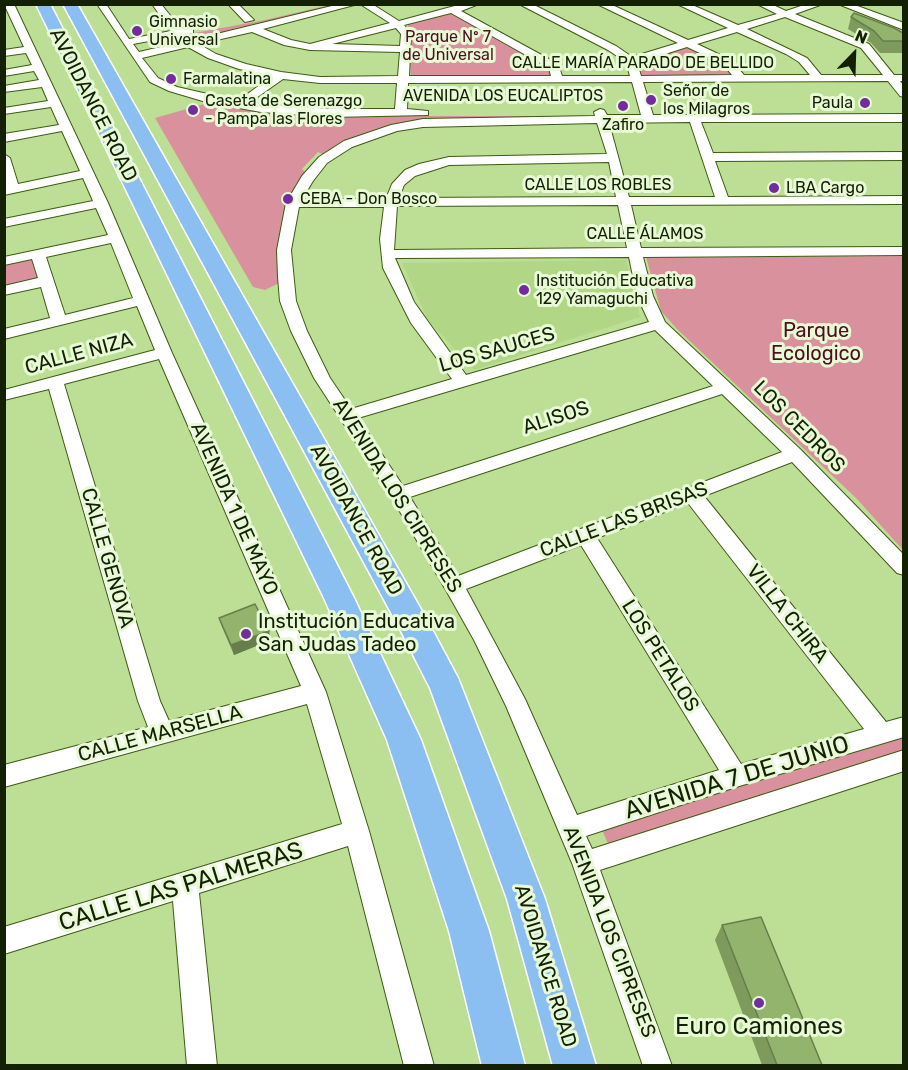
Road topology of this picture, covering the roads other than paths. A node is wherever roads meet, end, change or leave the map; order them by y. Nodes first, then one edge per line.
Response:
1 (43, 4) edge
2 (70, 4) edge
3 (101, 4) edge
4 (156, 4) edge
5 (232, 4) edge
6 (319, 4) edge
7 (354, 4) edge
8 (364, 4) edge
9 (475, 4) edge
10 (523, 4) edge
11 (600, 4) edge
12 (681, 4) edge
13 (761, 4) edge
14 (819, 4) edge
15 (842, 4) edge
16 (452, 10) junction
17 (786, 14) junction
18 (12, 19) edge
19 (250, 24) junction
20 (398, 24) junction
21 (902, 26) edge
22 (738, 28) junction
23 (178, 33) junction
24 (127, 42) junction
25 (189, 44) junction
26 (688, 44) junction
27 (310, 47) junction
28 (406, 49) junction
29 (4, 53) edge
30 (137, 56) junction
31 (631, 61) junction
32 (37, 66) junction
33 (4, 73) edge
34 (281, 75) junction
35 (898, 78) edge
36 (741, 79) junction
37 (819, 79) junction
38 (404, 80) junction
39 (558, 80) junction
40 (636, 80) junction
41 (4, 89) edge
42 (903, 94) edge
43 (54, 103) junction
44 (240, 105) junction
45 (6, 111) dead end
46 (903, 111) edge
47 (401, 114) junction
48 (601, 115) junction
49 (646, 115) junction
50 (694, 118) junction
51 (903, 118) edge
52 (423, 123) joint
53 (66, 128) junction
54 (4, 138) edge
55 (903, 156) edge
56 (708, 157) junction
57 (614, 158) junction
58 (6, 164) edge
59 (87, 173) junction
60 (9, 190) edge
61 (903, 200) edge
62 (625, 201) junction
63 (723, 201) junction
64 (101, 203) junction
65 (293, 203) junction
66 (391, 203) junction
67 (4, 223) edge
68 (114, 238) junction
69 (903, 251) edge
70 (636, 252) junction
71 (38, 254) junction
72 (387, 254) junction
73 (4, 261) edge
74 (46, 281) junction
75 (4, 291) edge
76 (143, 300) junction
77 (59, 321) junction
78 (658, 324) junction
79 (4, 334) edge
80 (164, 353) junction
81 (55, 382) junction
82 (463, 382) junction
83 (726, 387) junction
84 (4, 395) edge
85 (349, 415) junction
86 (795, 454) junction
87 (399, 494) junction
88 (692, 494) junction
89 (585, 535) junction
90 (903, 568) edge
91 (453, 586) junction
92 (315, 692) junction
93 (893, 730) edge
94 (162, 734) junction
95 (903, 760) edge
96 (4, 776) edge
97 (736, 776) junction
98 (571, 829) junction
99 (357, 831) junction
100 (585, 862) junction
101 (185, 886) junction
102 (4, 941) edge
103 (201, 1065) edge
104 (419, 1065) edge
105 (504, 1065) edge
106 (575, 1065) edge
107 (658, 1065) edge

1 - 105 highway, AVOIDANCE ROAD
2 - 106 highway, AVOIDANCE ROAD
3 - 24 street, AVENIDA LOS EUCALIPTOS
4 - 23 street, CALLE MARÍA PARADO DE BELLIDO
5 - 19 street
6 - 19 street
7 - 19 street
8 - 20 street
9 - 16 street
10 - 31 street
11 - 26 street
12 - 22 street
13 - 17 street
14 - 17 street
15 - 21 street
16 - 20 street
16 - 39 street
17 - 22 street
17 - 35 street
18 - 32 street, AVENIDA 1 DE MAYO
19 - 23 street
19 - 25 street
19 - 27 street
20 - 27 street
20 - 28 street
22 - 26 street
22 - 37 street
23 - 24 street
23 - 25 street, CALLE MARÍA PARADO DE BELLIDO
24 - 30 street, AVENIDA LOS EUCALIPTOS
25 - 30 street
25 - 34 street, CALLE MARÍA PARADO DE BELLIDO
26 - 31 street
26 - 36 street
27 - 28 street
28 - 38 street
29 - 32 street
30 - 44 street, AVENIDA LOS EUCALIPTOS
31 - 40 street
32 - 33 street
32 - 41 street
32 - 43 street, AVENIDA 1 DE MAYO
34 - 38 street, CALLE MARÍA PARADO DE BELLIDO
34 - 44 street
35 - 37 street, CALLE MARÍA PARADO DE BELLIDO
35 - 42 street
36 - 37 street, CALLE MARÍA PARADO DE BELLIDO
36 - 40 street, CALLE MARÍA PARADO DE BELLIDO
38 - 39 street, CALLE MARÍA PARADO DE BELLIDO
38 - 47 street
39 - 40 street, CALLE MARÍA PARADO DE BELLIDO
40 - 49 street
43 - 45 street
43 - 53 street, AVENIDA 1 DE MAYO
44 - 47 street, AVENIDA LOS EUCALIPTOS
46 - 49 street, AVENIDA LOS EUCALIPTOS
47 - 48 street, AVENIDA LOS EUCALIPTOS
48 - 49 street, AVENIDA LOS EUCALIPTOS
48 - 52 street, AVENIDA LOS EUCALIPTOS
48 - 57 street
49 - 50 street, AVENIDA LOS EUCALIPTOS
50 - 51 street, AVENIDA LOS EUCALIPTOS
50 - 56 street
52 - 65 street, AVENIDA LOS CIPRESES
53 - 54 street
53 - 59 street, AVENIDA 1 DE MAYO
55 - 56 street
56 - 63 street
57 - 62 street
57 - 66 street
58 - 60 street
59 - 60 street
59 - 64 street, AVENIDA 1 DE MAYO
61 - 63 street, CALLE LOS ROBLES
62 - 63 street, CALLE LOS ROBLES
62 - 66 street, CALLE LOS ROBLES
62 - 70 street
64 - 67 street
64 - 68 street, AVENIDA 1 DE MAYO
65 - 66 street, CALLE LOS ROBLES
65 - 85 street, AVENIDA LOS CIPRESES
66 - 72 street
68 - 71 street
68 - 76 street, AVENIDA 1 DE MAYO
69 - 70 street, CALLE ÁLAMOS
70 - 72 street, CALLE ÁLAMOS
70 - 78 street
71 - 73 street
71 - 74 street
72 - 82 street
74 - 75 street
74 - 77 street
76 - 77 street
76 - 80 street, AVENIDA 1 DE MAYO
77 - 79 street
78 - 82 street, LOS SAUCES
78 - 83 street, LOS CEDROS
80 - 81 street, CALLE NIZA
80 - 92 street, AVENIDA 1 DE MAYO
81 - 84 street, CALLE NIZA
81 - 94 street, CALLE GENOVA
82 - 85 street, LOS SAUCES
83 - 86 street, LOS CEDROS
83 - 87 street, ALISOS
85 - 87 street, AVENIDA LOS CIPRESES
86 - 88 street, CALLE LAS BRISAS
86 - 90 street, LOS CEDROS
87 - 91 street, AVENIDA LOS CIPRESES
88 - 89 street, CALLE LAS BRISAS
88 - 93 street, VILLA CHIRA
89 - 91 street, CALLE LAS BRISAS
89 - 97 street, LOS PETALOS
91 - 98 street, AVENIDA LOS CIPRESES
92 - 94 street, CALLE MARSELLA
92 - 99 street, AVENIDA 1 DE MAYO
93 - 97 street, AVENIDA 7 DE JUNIO
94 - 96 street, CALLE MARSELLA
95 - 100 street, AVENIDA 7 DE JUNIO
97 - 98 street, AVENIDA 7 DE JUNIO
98 - 100 street, AVENIDA LOS CIPRESES
99 - 101 street, CALLE LAS PALMERAS
99 - 104 street, AVENIDA 1 DE MAYO
100 - 107 street, AVENIDA LOS CIPRESES
101 - 102 street, CALLE LAS PALMERAS
101 - 103 street

